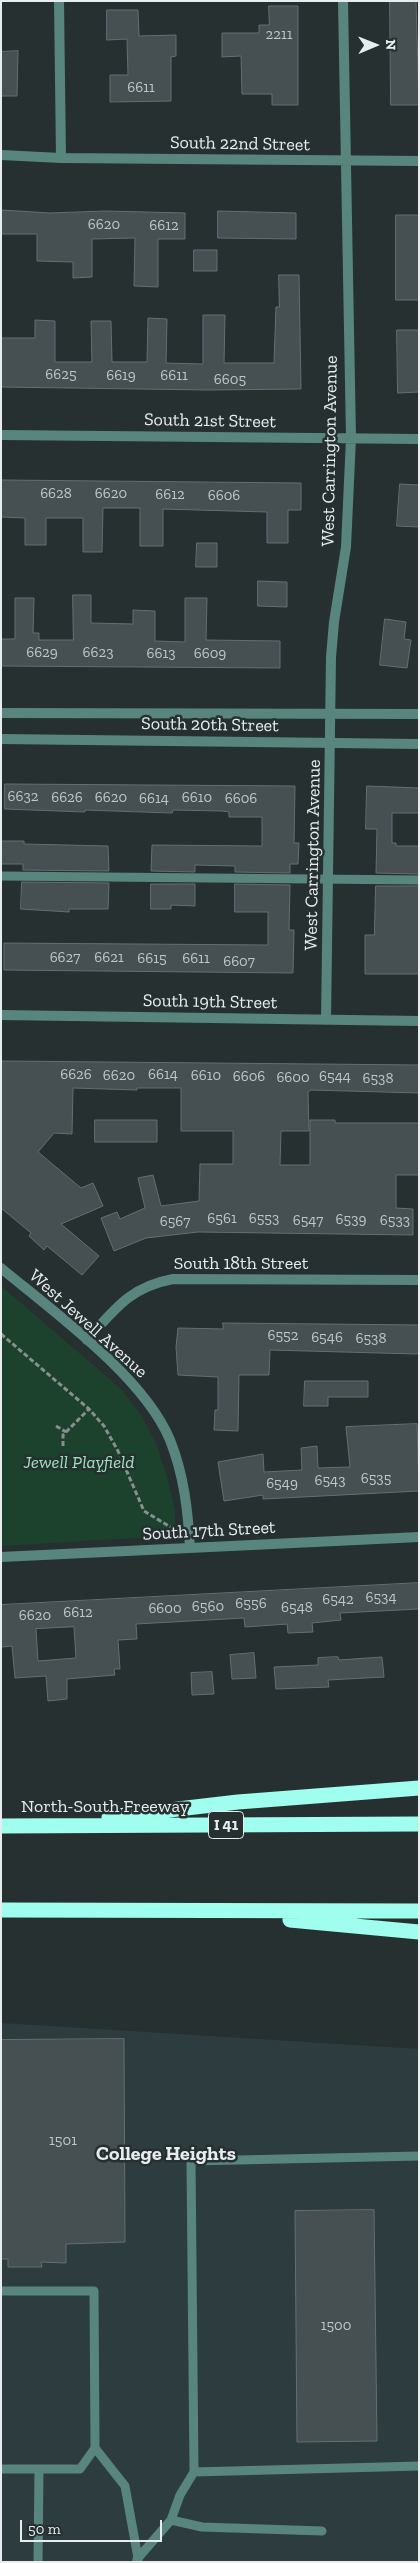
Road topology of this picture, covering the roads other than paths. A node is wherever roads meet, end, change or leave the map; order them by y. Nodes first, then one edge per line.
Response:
1 (59, 1) edge
2 (342, 1) edge
3 (1, 155) edge
4 (61, 158) junction
5 (345, 161) junction
6 (419, 161) edge
7 (1, 435) edge
8 (351, 438) junction
9 (419, 439) edge
10 (1, 712) edge
11 (419, 714) edge
12 (331, 715) junction
13 (1, 739) edge
14 (330, 743) junction
15 (419, 744) edge
16 (1, 876) edge
17 (328, 880) junction
18 (419, 880) edge
19 (1, 1015) edge
20 (326, 1020) junction
21 (419, 1021) edge
22 (1, 1268) edge
23 (419, 1280) edge
24 (87, 1340) junction
25 (419, 1537) edge
26 (190, 1548) junction
27 (1, 1557) edge
28 (419, 1788) edge
29 (419, 1824) edge
30 (1, 1826) edge
31 (33, 1826) junction
32 (1, 1910) edge
33 (419, 1911) edge
34 (201, 1912) junction
35 (419, 1932) edge
36 (419, 2156) edge
37 (1, 2291) edge
38 (95, 2448) junction
39 (419, 2466) edge
40 (1, 2469) edge
41 (39, 2469) junction
42 (194, 2472) junction
43 (171, 2520) junction
44 (322, 2530) dead end
45 (137, 2560) edge
46 (38, 2562) edge

1 - 4 street
2 - 5 street, West Carrington Avenue
3 - 4 street, South 22nd Street
4 - 5 street, South 22nd Street
5 - 6 street, South 22nd Street
5 - 8 street, West Carrington Avenue
7 - 8 street, South 21st Street
8 - 9 street, South 21st Street
8 - 12 street, West Carrington Avenue
10 - 12 street, South 20th Street
11 - 12 street, South 20th Street
12 - 14 street, West Carrington Avenue
13 - 14 street, South 20th Street
14 - 15 street, South 20th Street
14 - 17 street, West Carrington Avenue
16 - 17 lane
17 - 18 lane
17 - 20 street, West Carrington Avenue
19 - 20 street, South 19th Street
20 - 21 street, South 19th Street
22 - 24 street, West Jewell Avenue
23 - 24 street, South 18th Street
24 - 26 street, West Jewell Avenue
25 - 26 street, South 17th Street
26 - 27 street, South 17th Street
28 - 31 highway
29 - 31 highway, North-South Freeway / I 41
30 - 31 highway, North-South Freeway / I 41
32 - 34 highway
33 - 34 highway
34 - 35 highway
36 - 42 lane
37 - 38 lane
38 - 41 lane
38 - 45 lane
39 - 42 lane
40 - 41 lane
41 - 46 lane
42 - 43 lane
43 - 44 lane
43 - 45 lane

